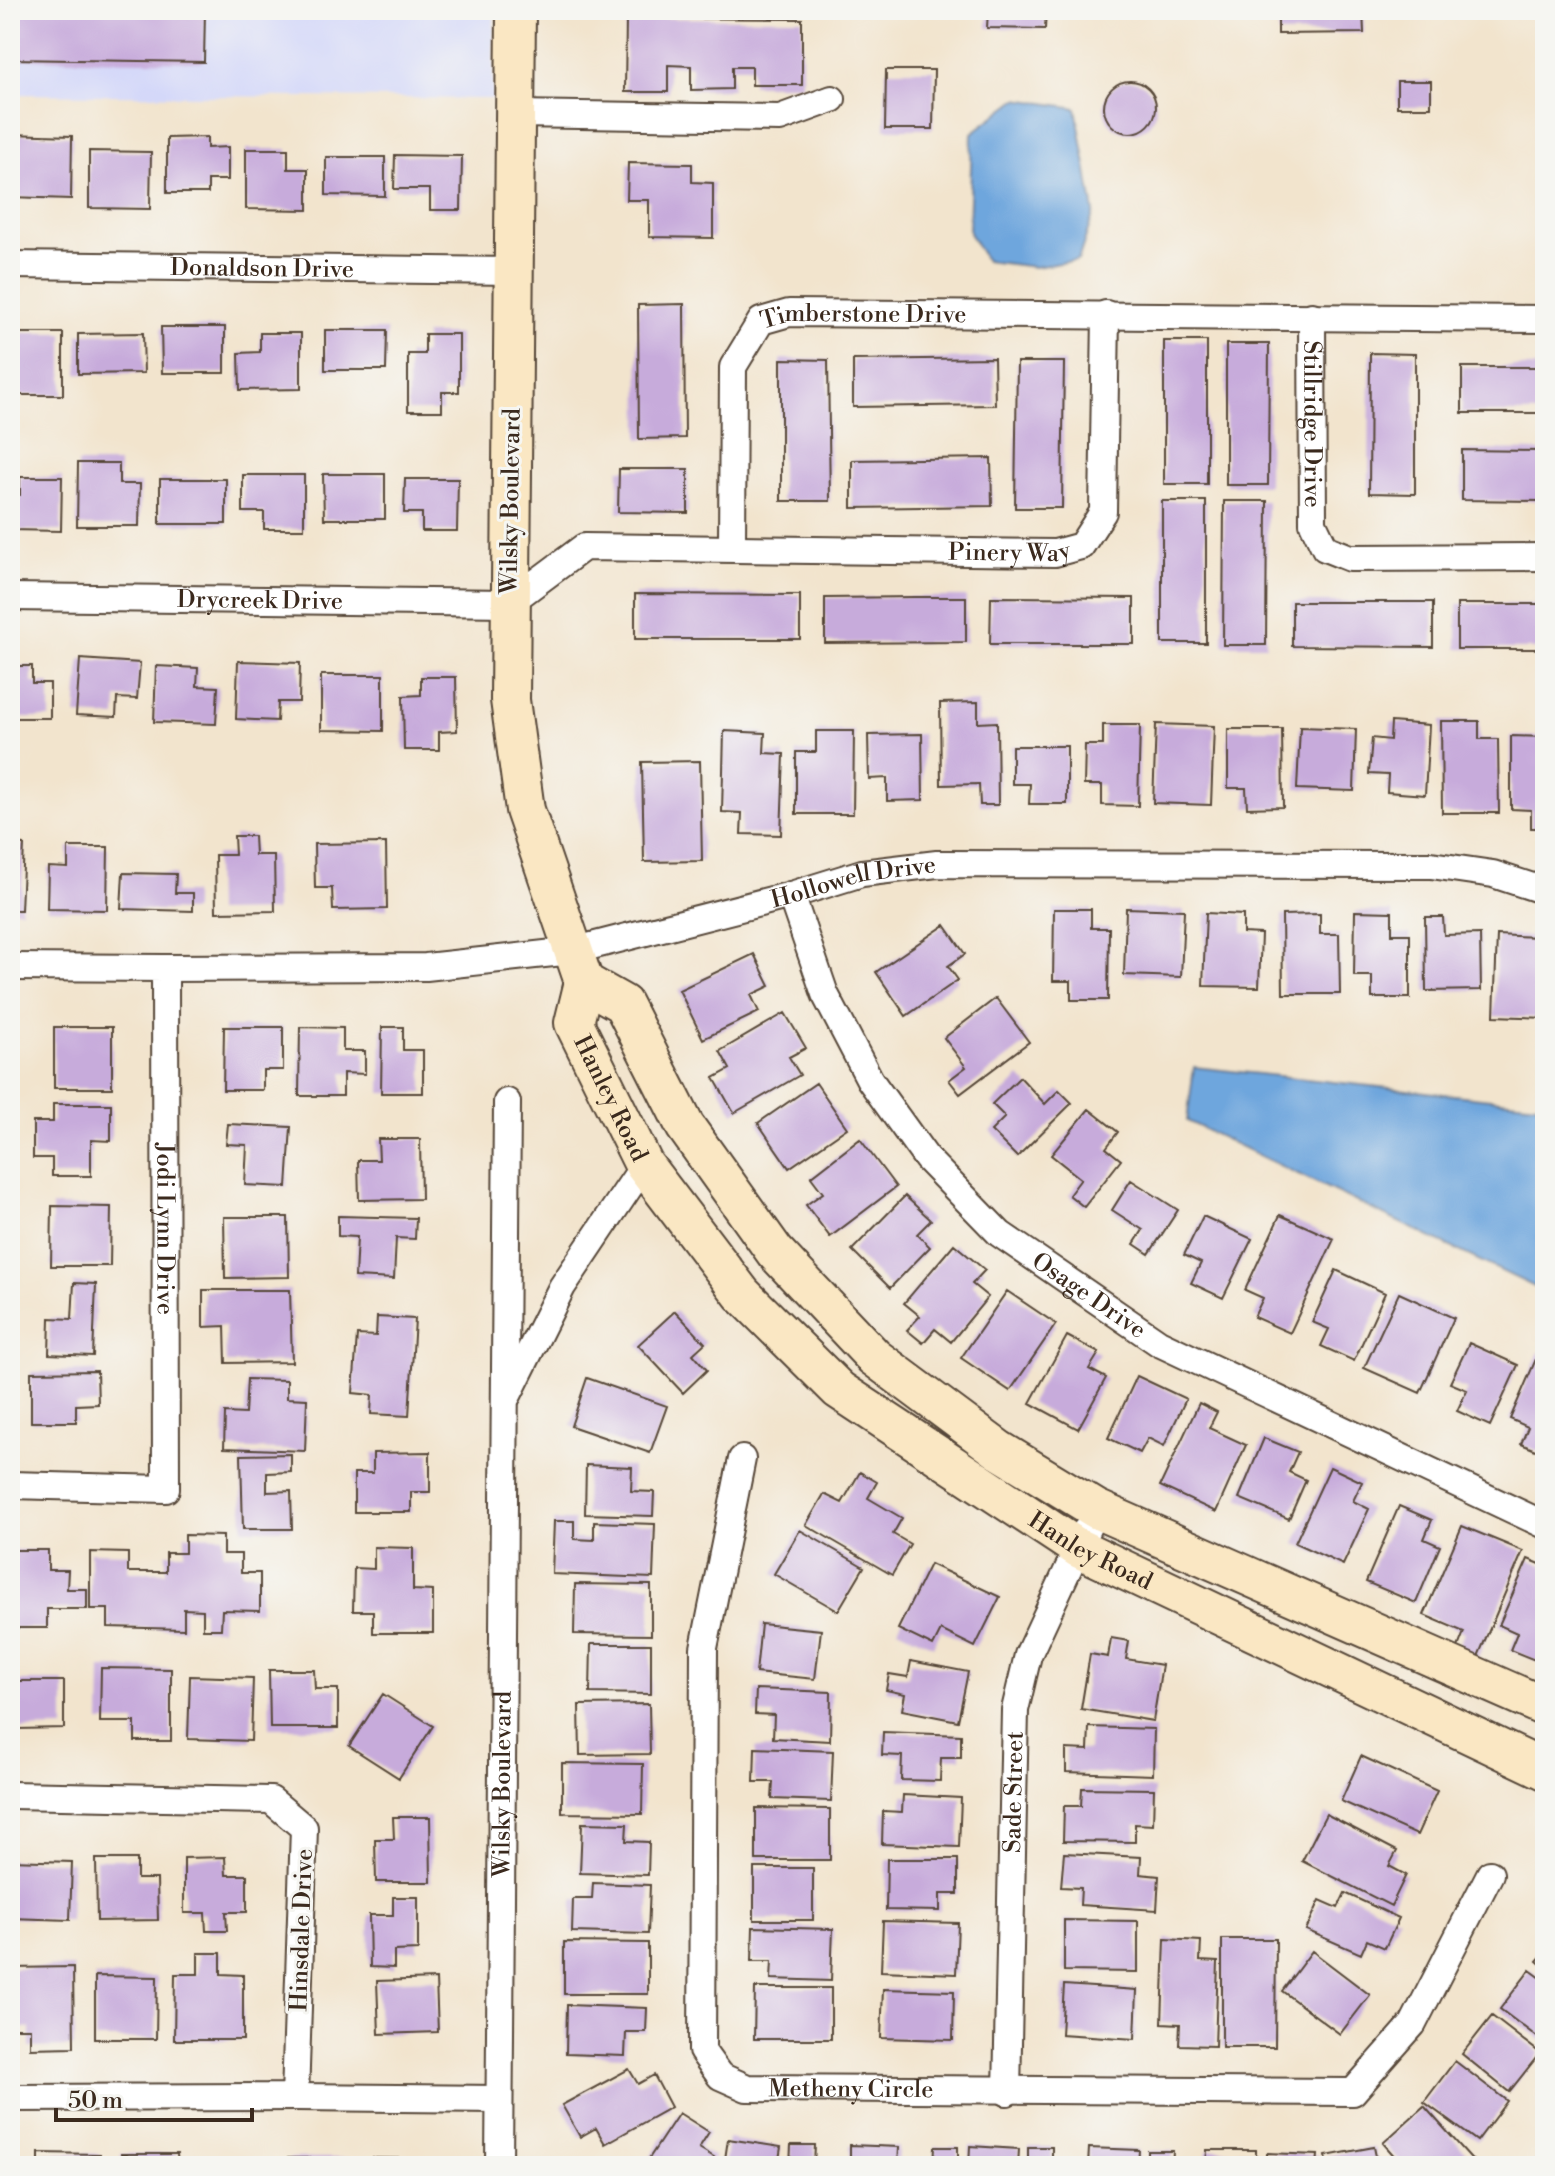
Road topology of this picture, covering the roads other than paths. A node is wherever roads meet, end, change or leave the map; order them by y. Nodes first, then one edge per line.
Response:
1 (516, 10) edge
2 (832, 99) dead end
3 (515, 114) junction
4 (10, 265) edge
5 (514, 271) junction
6 (1106, 314) junction
7 (1312, 316) junction
8 (1545, 319) edge
9 (732, 548) junction
10 (1545, 557) edge
11 (10, 597) edge
12 (509, 603) junction
13 (1545, 891) edge
14 (791, 895) junction
15 (578, 966) junction
16 (10, 967) edge
17 (165, 968) junction
18 (507, 1102) dead end
19 (644, 1165) junction
20 (504, 1402) junction
21 (742, 1459) dead end
22 (10, 1485) edge
23 (1096, 1509) junction
24 (1545, 1525) edge
25 (1078, 1548) junction
26 (1545, 1707) edge
27 (1545, 1770) edge
28 (10, 1795) edge
29 (1490, 1874) dead end
30 (1007, 2092) junction
31 (295, 2097) junction
32 (10, 2098) edge
33 (499, 2099) junction
34 (499, 2166) edge

1 - 3 main road, Wilsky Boulevard
2 - 3 street
3 - 5 main road, Wilsky Boulevard
4 - 5 street, Donaldson Drive
5 - 12 main road, Wilsky Boulevard
6 - 7 street
6 - 9 street, Timberstone Drive
6 - 9 street, Pinery Way
7 - 8 street
7 - 10 street, Stillridge Drive
9 - 12 street, Pinery Way
11 - 12 street, Drycreek Drive
12 - 15 main road, Wilsky Boulevard
13 - 14 street, Hollowell Drive
14 - 15 street, Hollowell Drive
14 - 24 street, Osage Drive
15 - 17 street, Hollowell Drive
15 - 19 main road, Hanley Road
15 - 23 main road, Hanley Road
16 - 17 street
17 - 22 street, Jodi Lynn Drive
18 - 20 street, Wilsky Boulevard
19 - 20 street, Wilsky Boulevard
19 - 25 main road, Hanley Road
20 - 33 street, Wilsky Boulevard
21 - 30 street, Metheny Circle
23 - 25 street, Sade Street
23 - 26 main road, Hanley Road
25 - 27 main road, Hanley Road
25 - 30 street, Sade Street
28 - 31 street, Hinsdale Drive
29 - 30 street, Metheny Circle
31 - 32 street
31 - 33 street
33 - 34 street, Wilsky Boulevard

